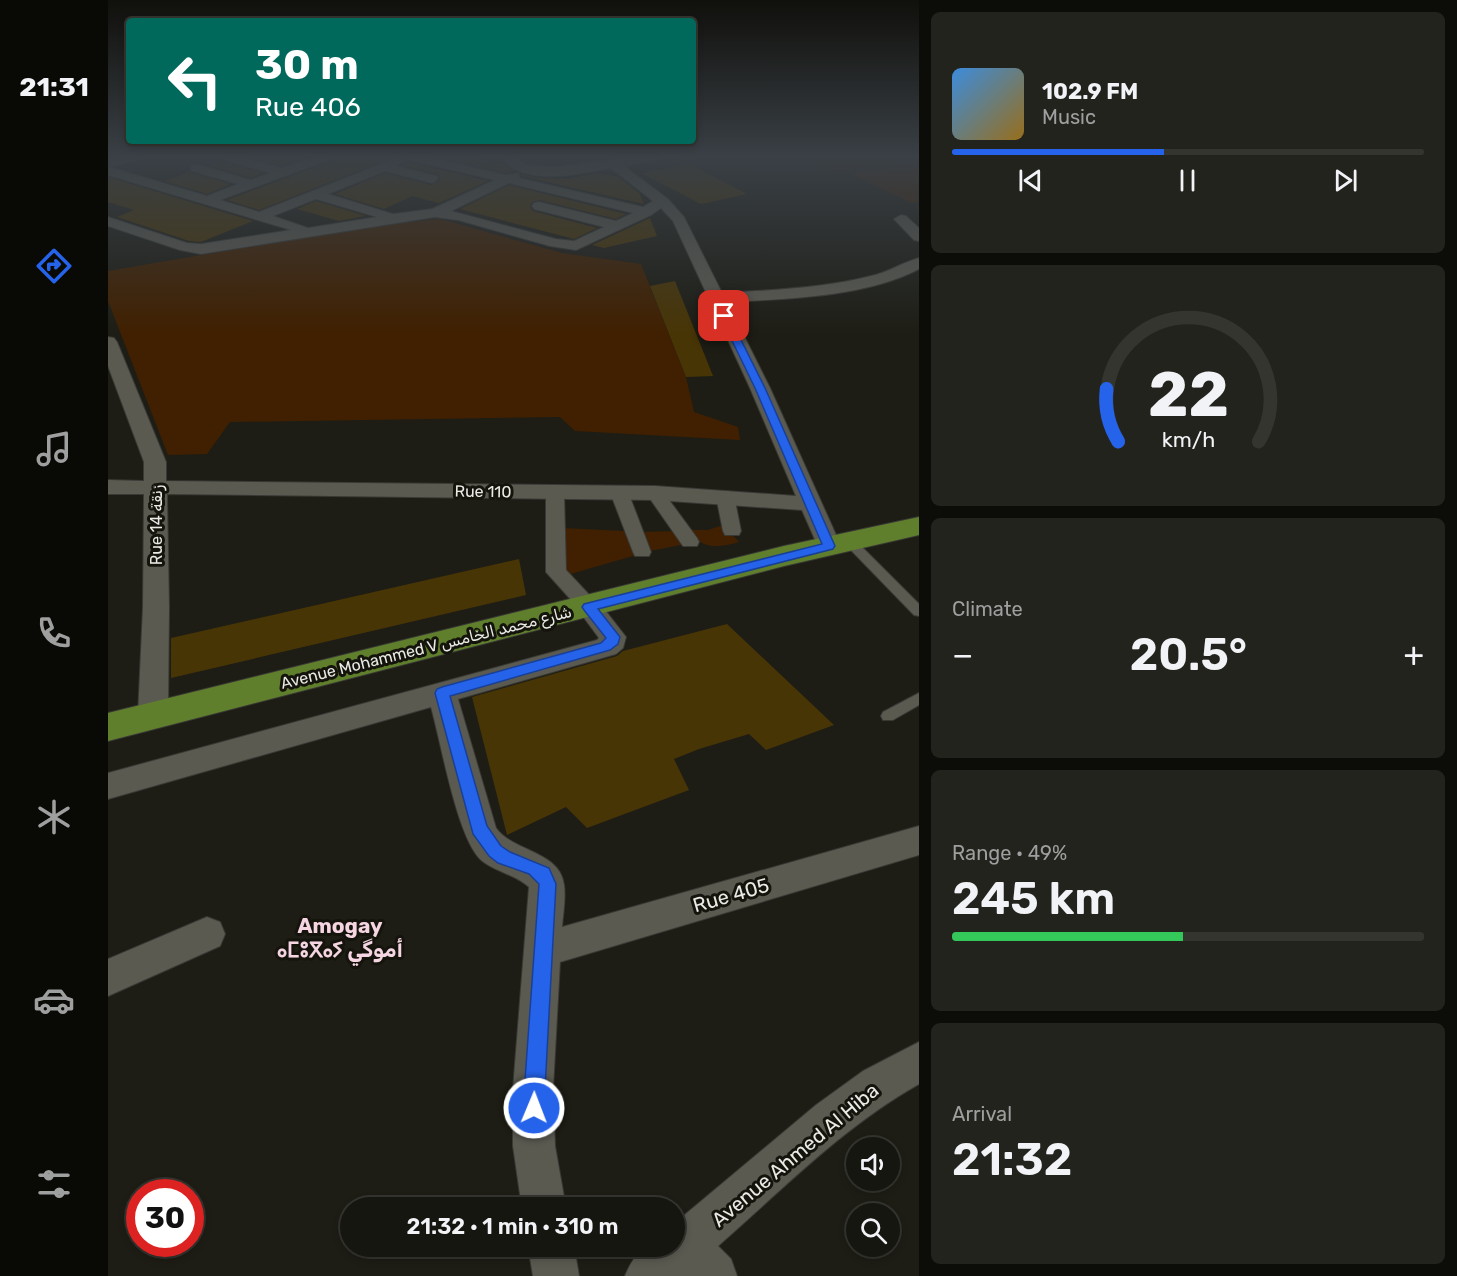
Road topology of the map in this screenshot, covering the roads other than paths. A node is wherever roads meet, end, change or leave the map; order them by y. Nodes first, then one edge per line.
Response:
1 (254, 216) edge
2 (270, 216) edge
3 (389, 216) edge
4 (415, 216) edge
5 (455, 216) edge
6 (530, 216) edge
7 (575, 216) edge
8 (639, 216) edge
9 (674, 216) edge
10 (396, 218) junction
11 (265, 219) junction
12 (901, 219) dead end
13 (108, 221) edge
14 (617, 226) junction
15 (504, 229) junction
16 (313, 231) junction
17 (918, 237) edge
18 (201, 249) junction
19 (918, 263) edge
20 (715, 298) junction
21 (108, 342) edge
22 (156, 486) junction
23 (108, 487) edge
24 (555, 492) junction
25 (619, 492) junction
26 (655, 493) junction
27 (725, 496) junction
28 (809, 504) junction
29 (918, 526) edge
30 (732, 531) dead end
31 (690, 543) dead end
32 (839, 544) junction
33 (642, 552) dead end
34 (589, 607) junction
35 (918, 612) edge
36 (442, 693) junction
37 (918, 698) edge
38 (153, 715) junction
39 (888, 716) dead end
40 (108, 727) edge
41 (108, 786) edge
42 (918, 840) edge
43 (207, 934) dead end
44 (543, 950) junction
45 (108, 978) edge
46 (918, 1062) edge
47 (542, 1197) edge
48 (553, 1257) edge
49 (700, 1261) edge
50 (556, 1276) edge
51 (648, 1276) edge

1 - 11 street
2 - 11 street
3 - 10 street
4 - 10 street
5 - 15 street
6 - 15 street
7 - 14 street
8 - 14 street
9 - 20 street
10 - 16 street
11 - 16 street
11 - 18 street
12 - 17 street
13 - 18 street
14 - 15 street
16 - 18 street
19 - 20 street
20 - 28 street
21 - 22 street, Rue 14 زنقة
22 - 23 street, Rue 110
22 - 24 street, Rue 110
22 - 38 street, Rue 14 زنقة
24 - 25 street, Rue 110
24 - 34 street
25 - 26 street, Rue 110
25 - 33 street
26 - 27 street, Rue 110
26 - 31 street
27 - 28 street, Rue 110
27 - 30 street
28 - 32 street
29 - 32 main road, Avenue Mohammed V شارع محمد الخامس
32 - 34 main road, Avenue Mohammed V شارع محمد الخامس
32 - 35 lane
34 - 36 street
34 - 38 main road, Avenue Mohammed V شارع محمد الخامس
36 - 41 street
36 - 44 street
37 - 39 lane
38 - 40 main road, Avenue Mohammed V شارع محمد الخامس
42 - 44 street, Rue 405
43 - 45 street
44 - 47 street
46 - 49 street, Avenue Ahmed Al Hiba
48 - 50 street
49 - 51 street, Avenue Ahmed Al Hiba

